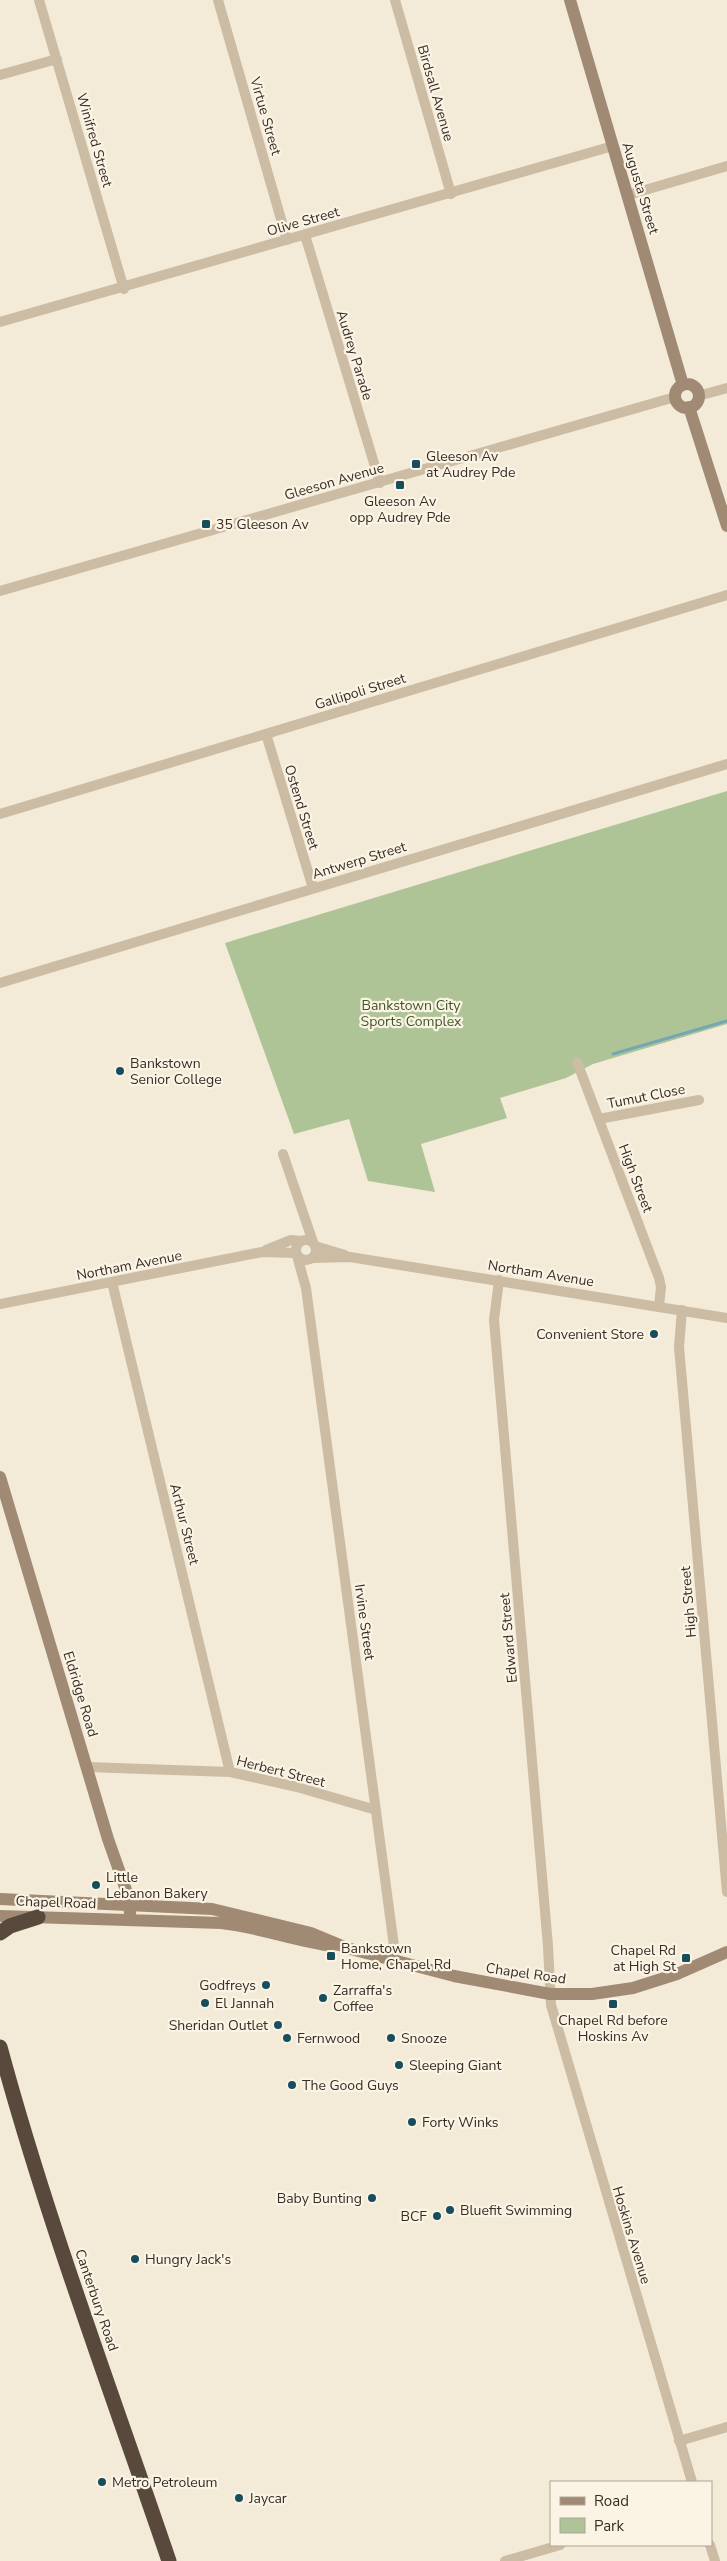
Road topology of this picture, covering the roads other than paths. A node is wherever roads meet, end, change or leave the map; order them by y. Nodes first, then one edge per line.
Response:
1 (39, 0) edge
2 (218, 0) edge
3 (395, 0) edge
4 (570, 0) edge
5 (57, 58) junction
6 (0, 75) edge
7 (613, 146) junction
8 (727, 166) edge
9 (451, 194) junction
10 (628, 195) junction
11 (305, 235) junction
12 (287, 240) junction
13 (124, 288) junction
14 (0, 322) edge
15 (683, 385) junction
16 (727, 388) edge
17 (675, 396) junction
18 (698, 396) junction
19 (689, 407) junction
20 (380, 483) junction
21 (727, 526) edge
22 (0, 591) edge
23 (727, 595) edge
24 (266, 734) junction
25 (727, 764) edge
26 (0, 814) edge
27 (313, 888) junction
28 (0, 983) edge
29 (577, 1062) dead end
30 (699, 1100) dead end
31 (599, 1119) junction
32 (282, 1154) dead end
33 (308, 1242) junction
34 (262, 1252) junction
35 (297, 1255) junction
36 (350, 1257) junction
37 (311, 1259) junction
38 (499, 1280) junction
39 (112, 1282) junction
40 (306, 1288) junction
41 (0, 1304) edge
42 (659, 1306) junction
43 (682, 1310) junction
44 (727, 1318) edge
45 (0, 1477) edge
46 (87, 1767) junction
47 (230, 1772) junction
48 (376, 1810) junction
49 (727, 1892) edge
50 (0, 1899) edge
51 (129, 1906) junction
52 (0, 1916) edge
53 (38, 1917) junction
54 (131, 1920) junction
55 (0, 1933) edge
56 (348, 1948) junction
57 (727, 1952) edge
58 (396, 1961) junction
59 (550, 1994) junction
60 (0, 2047) edge
61 (727, 2427) edge
62 (680, 2441) junction
63 (692, 2481) edge
64 (557, 2546) edge
65 (710, 2546) edge
66 (169, 2561) edge
67 (505, 2561) edge
68 (715, 2561) edge

1 - 5 street, Winifred Street
2 - 12 street, Virtue Street
3 - 9 street, Birdsall Avenue
4 - 7 main road, Augusta Street
5 - 6 street
5 - 13 street, Winifred Street
7 - 9 street, Olive Street
7 - 10 main road, Augusta Street
8 - 10 street
9 - 11 street, Olive Street
10 - 15 main road, Augusta Street
11 - 12 street, Olive Street
11 - 20 street, Audrey Parade
12 - 13 street, Olive Street
13 - 14 street, Olive Street
15 - 17 main road
15 - 18 main road
16 - 18 street
17 - 19 main road
17 - 20 street, Gleeson Avenue
18 - 19 main road
19 - 21 main road
20 - 22 street, Gleeson Avenue
23 - 24 street, Gallipoli Street
24 - 26 street, Gallipoli Street
24 - 27 street, Ostend Street
25 - 27 street, Antwerp Street
27 - 28 street, Antwerp Street
29 - 31 street, High Street
30 - 31 street, Tumut Close
31 - 42 street, High Street
32 - 33 street
33 - 34 street, Northam Avenue
33 - 35 street
33 - 36 street, Northam Avenue
33 - 37 street
34 - 35 street, Northam Avenue
34 - 39 street, Northam Avenue
35 - 37 street
35 - 40 street, Irvine Street
36 - 37 street, Northam Avenue
36 - 38 street, Northam Avenue
37 - 40 street, Irvine Street
38 - 42 street, Northam Avenue
38 - 59 street, Edward Street
39 - 41 street, Northam Avenue
39 - 47 street, Arthur Street
40 - 48 street, Irvine Street
42 - 43 street, Northam Avenue
43 - 44 street, Northam Avenue
43 - 49 street, High Street
45 - 46 main road, Eldridge Road
46 - 47 street, Herbert Street
46 - 51 main road, Eldridge Road
47 - 48 street, Herbert Street
48 - 58 street, Irvine Street
50 - 51 main road, Chapel Road
51 - 54 main road, Eldridge Road
51 - 56 main road, Chapel Road
52 - 53 main road, Chapel Road
53 - 54 main road, Chapel Road
53 - 55 highway
54 - 56 main road, Chapel Road
56 - 58 main road, Chapel Road
57 - 59 main road, Chapel Road
58 - 59 main road, Chapel Road
59 - 62 street, Hoskins Avenue
60 - 66 highway, Canterbury Road
61 - 62 street
62 - 63 street, Hoskins Avenue
64 - 67 street
65 - 68 street

